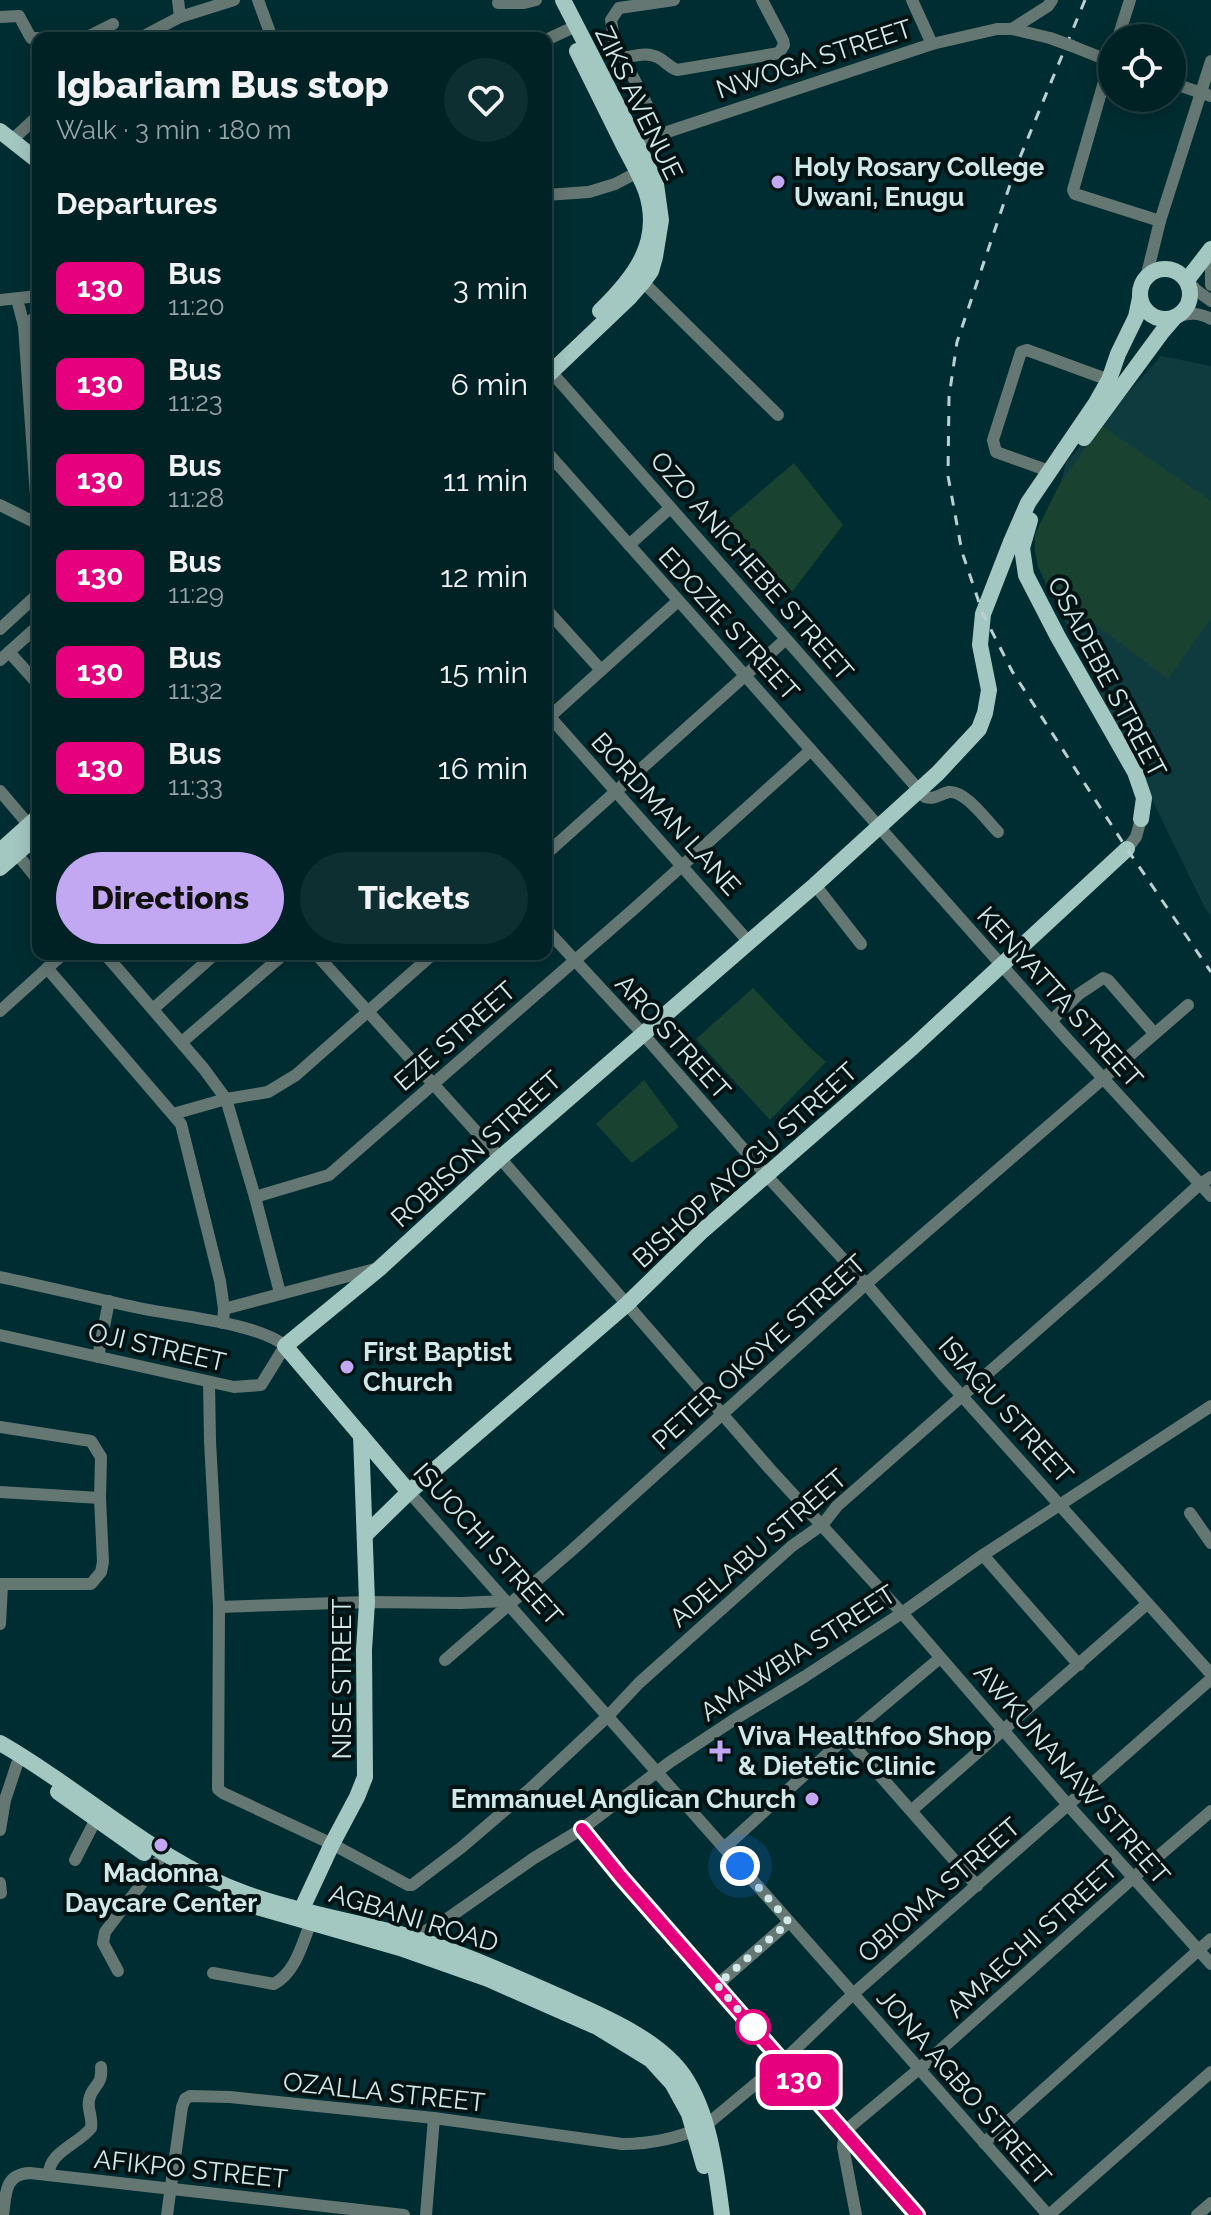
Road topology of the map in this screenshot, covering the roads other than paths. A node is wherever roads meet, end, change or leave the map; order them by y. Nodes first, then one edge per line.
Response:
1 (178, 0) edge
2 (234, 0) edge
3 (258, 0) edge
4 (536, 0) edge
5 (550, 0) edge
6 (563, 0) edge
7 (674, 0) edge
8 (762, 0) edge
9 (912, 0) edge
10 (1052, 0) edge
11 (1130, 0) edge
12 (498, 3) dead end
13 (618, 4) edge
14 (0, 17) edge
15 (180, 17) junction
16 (113, 24) dead end
17 (1122, 24) edge
18 (572, 28) junction
19 (1012, 29) junction
20 (97, 32) edge
21 (151, 32) edge
22 (270, 32) edge
23 (552, 37) edge
24 (32, 38) edge
25 (614, 39) junction
26 (932, 44) junction
27 (590, 51) junction
28 (1098, 55) edge
29 (623, 58) junction
30 (1211, 61) edge
31 (1186, 88) edge
32 (1206, 95) edge
33 (1098, 104) edge
34 (648, 107) dead end
35 (32, 120) edge
36 (6, 136) edge
37 (631, 145) junction
38 (32, 156) edge
39 (638, 172) junction
40 (552, 195) edge
41 (1160, 221) junction
42 (1211, 250) edge
43 (1146, 278) junction
44 (1187, 280) junction
45 (643, 282) junction
46 (1211, 285) edge
47 (32, 297) edge
48 (1140, 298) junction
49 (17, 299) junction
50 (0, 300) edge
51 (1211, 301) edge
52 (1175, 317) junction
53 (1211, 319) edge
54 (32, 320) edge
55 (24, 326) junction
56 (552, 365) edge
57 (552, 366) edge
58 (552, 376) edge
59 (1109, 380) junction
60 (778, 415) dead end
61 (32, 439) edge
62 (552, 458) edge
63 (1049, 471) junction
64 (0, 505) edge
65 (670, 508) junction
66 (32, 521) edge
67 (629, 545) junction
68 (1015, 551) junction
69 (32, 600) edge
70 (678, 601) junction
71 (552, 616) edge
72 (0, 629) edge
73 (32, 631) edge
74 (786, 639) junction
75 (5, 656) edge
76 (601, 670) junction
77 (745, 676) junction
78 (32, 679) edge
79 (552, 714) edge
80 (552, 722) edge
81 (811, 750) junction
82 (918, 790) junction
83 (0, 791) edge
84 (617, 792) junction
85 (1141, 819) joint
86 (32, 824) edge
87 (879, 826) junction
88 (32, 831) edge
89 (998, 832) dead end
90 (552, 849) edge
91 (1127, 849) joint
92 (8, 850) edge
93 (682, 865) junction
94 (0, 868) edge
95 (32, 874) edge
96 (815, 885) junction
97 (552, 936) edge
98 (748, 941) junction
99 (861, 944) dead end
100 (56, 960) edge
101 (110, 960) edge
102 (208, 960) edge
103 (277, 960) edge
104 (321, 960) edge
105 (426, 960) edge
106 (575, 961) junction
107 (1002, 966) junction
108 (47, 968) junction
109 (1188, 1005) dead end
110 (153, 1009) junction
111 (0, 1011) edge
112 (368, 1013) junction
113 (1052, 1020) junction
114 (1154, 1033) junction
115 (643, 1034) junction
116 (182, 1042) junction
117 (1103, 1078) junction
118 (433, 1084) junction
119 (226, 1099) junction
120 (173, 1114) junction
121 (500, 1158) junction
122 (767, 1176) junction
123 (1205, 1180) edge
124 (1211, 1196) edge
125 (255, 1197) junction
126 (380, 1268) junction
127 (0, 1277) edge
128 (866, 1284) junction
129 (280, 1293) junction
130 (109, 1301) junction
131 (627, 1304) junction
132 (224, 1309) junction
133 (223, 1323) junction
134 (0, 1335) edge
135 (285, 1346) junction
136 (98, 1357) junction
137 (209, 1382) junction
138 (963, 1396) junction
139 (1211, 1406) edge
140 (723, 1413) junction
141 (0, 1427) edge
142 (361, 1435) junction
143 (0, 1492) edge
144 (409, 1492) junction
145 (100, 1498) junction
146 (1062, 1505) junction
147 (1190, 1513) dead end
148 (823, 1524) junction
149 (365, 1535) junction
150 (1211, 1543) edge
151 (983, 1555) junction
152 (1, 1584) edge
153 (367, 1602) junction
154 (508, 1602) junction
155 (1147, 1604) junction
156 (219, 1607) junction
157 (902, 1613) junction
158 (0, 1624) edge
159 (940, 1658) junction
160 (445, 1660) dead end
161 (1079, 1665) junction
162 (1211, 1676) edge
163 (608, 1716) junction
164 (1004, 1731) junction
165 (846, 1737) junction
166 (0, 1743) edge
167 (0, 1754) edge
168 (17, 1764) junction
169 (659, 1771) junction
170 (1068, 1805) junction
171 (912, 1810) junction
172 (1211, 1811) edge
173 (96, 1819) junction
174 (582, 1829) junction
175 (0, 1830) edge
176 (332, 1844) junction
177 (724, 1848) junction
178 (75, 1860) dead end
179 (158, 1862) junction
180 (1134, 1877) junction
181 (0, 1883) edge
182 (977, 1886) junction
183 (1, 1893) edge
184 (303, 1917) junction
185 (789, 1922) junction
186 (1211, 1939) edge
187 (405, 1942) junction
188 (1198, 1950) junction
189 (1211, 1964) edge
190 (118, 1971) dead end
191 (213, 1973) dead end
192 (717, 1985) junction
193 (853, 1994) junction
194 (783, 2061) junction
195 (101, 2067) dead end
196 (919, 2069) junction
197 (1211, 2072) edge
198 (434, 2118) junction
199 (700, 2128) junction
200 (845, 2131) junction
201 (984, 2143) junction
202 (49, 2175) junction
203 (170, 2190) junction
204 (1211, 2203) edge
205 (3, 2215) edge
206 (167, 2215) edge
207 (404, 2215) edge
208 (426, 2215) edge
209 (711, 2215) edge
210 (722, 2215) edge
211 (856, 2215) edge
212 (917, 2215) edge
213 (1049, 2215) edge
214 (1197, 2215) edge

1 - 15 street
2 - 15 street
3 - 22 street
4 - 12 street
5 - 18 main road, ZIKS AVENUE
6 - 18 main road, ZIKS AVENUE
7 - 13 street
8 - 29 street
9 - 26 street
10 - 19 street
11 - 17 street
13 - 25 street
14 - 24 street
15 - 21 street
16 - 20 street
18 - 23 street
18 - 27 main road, ZIKS AVENUE
18 - 37 main road, ZIKS AVENUE
19 - 26 street, NWOGA STREET
19 - 28 street, NWOGA STREET, bridge
25 - 27 street
25 - 29 street
26 - 37 street, NWOGA STREET
27 - 37 main road, ZIKS AVENUE
29 - 34 street
30 - 32 street
31 - 32 street
32 - 41 street
33 - 41 street
35 - 36 street
36 - 38 main road
37 - 39 main road, ZIKS AVENUE
37 - 45 main road, ZIKS AVENUE
39 - 40 street
39 - 56 main road, ZIKS AVENUE
41 - 43 street
42 - 44 main road
42 - 46 street
43 - 44 main road
43 - 48 main road
44 - 51 street
44 - 52 main road
45 - 57 main road, ZIKS AVENUE
45 - 60 street
47 - 49 street
48 - 52 main road
48 - 59 main road, OSADEBE STREET
49 - 50 street
49 - 55 street
52 - 53 street
52 - 68 main road, OSADEBE STREET
54 - 55 street
55 - 61 street
58 - 65 street, OZO ANICHEBE STREET
59 - 63 main road, OSADEBE STREET
59 - 63 street
62 - 67 street, EDOZIE STREET
63 - 68 main road, OSADEBE STREET
64 - 66 street
65 - 67 street
65 - 74 street, OZO ANICHEBE STREET
67 - 70 street, EDOZIE STREET
68 - 82 main road, OSADEBE STREET
68 - 85 main road, OSADEBE STREET
69 - 72 street
70 - 76 street
70 - 77 street, EDOZIE STREET
71 - 76 street
73 - 75 street
74 - 77 street
74 - 82 street, OZO ANICHEBE STREET
75 - 78 street
76 - 79 street
77 - 81 street, EDOZIE STREET
77 - 84 street
80 - 84 street, BORDMAN LANE
81 - 87 street, EDOZIE STREET
81 - 93 street, EZE STREET
82 - 87 main road, ROBISON STREET
82 - 89 street
83 - 86 street
84 - 90 street
84 - 93 street, BORDMAN LANE
85 - 91 street, BISHOP AYOGU STREET
87 - 96 main road, ROBISON STREET
87 - 107 street, KENYATTA STREET
88 - 92 main road
91 - 107 main road, BISHOP AYOGU STREET
92 - 94 main road
92 - 95 street
93 - 98 street, BORDMAN LANE
93 - 106 street, EZE STREET
96 - 98 main road, ROBISON STREET
96 - 99 street
97 - 106 street, ARO STREET
98 - 115 main road, ROBISON STREET
100 - 108 street
101 - 110 street
102 - 110 street
103 - 116 street
104 - 112 street, AWKUNANAW STREET
105 - 112 street
106 - 115 street, ARO STREET
106 - 118 street, EZE STREET
107 - 113 street, KENYATTA STREET
107 - 122 main road, BISHOP AYOGU STREET
108 - 111 street
108 - 120 street
109 - 114 street, PETER OKOYE STREET
110 - 116 street
112 - 118 street, AWKUNANAW STREET
112 - 119 street
113 - 114 street
113 - 117 street, KENYATTA STREET
114 - 117 street, PETER OKOYE STREET
115 - 121 main road, ROBISON STREET
115 - 122 street, ARO STREET
116 - 119 street
117 - 123 street, KENYATTA STREET
117 - 128 street, PETER OKOYE STREET
118 - 121 street, AWKUNANAW STREET
118 - 125 street, EZE STREET
119 - 120 street
119 - 125 street
120 - 132 street
121 - 126 main road, ROBISON STREET
121 - 131 street, AWKUNANAW STREET
122 - 128 street, ISIAGU STREET
122 - 131 main road, BISHOP AYOGU STREET
123 - 124 street, KENYATTA STREET
123 - 138 street, ADELABU STREET
125 - 129 street
126 - 129 street
126 - 135 main road, ROBISON STREET
127 - 130 street
128 - 138 street, ISIAGU STREET
128 - 140 street, PETER OKOYE STREET
129 - 132 street
130 - 133 street
130 - 136 street
131 - 140 street, AWKUNANAW STREET
131 - 144 main road, BISHOP AYOGU STREET
132 - 133 street
133 - 135 street
134 - 136 street, OJI STREET
135 - 137 street, OJI STREET
135 - 142 main road, ISUOCHI STREET
136 - 137 street, OJI STREET
137 - 156 street
138 - 146 street, ISIAGU STREET
138 - 148 street, ADELABU STREET
139 - 146 street, AMAWBIA STREET
140 - 148 street, AWKUNANAW STREET
140 - 154 street, PETER OKOYE STREET
141 - 145 street
142 - 144 main road, ISUOCHI STREET
142 - 149 main road, NISE STREET
143 - 145 street
144 - 149 main road, BISHOP AYOGU STREET
144 - 154 street, ISUOCHI STREET
145 - 152 street
146 - 151 street, AMAWBIA STREET
146 - 155 street, ISIAGU STREET
147 - 150 street
148 - 157 street, AWKUNANAW STREET
148 - 163 street, ADELABU STREET
149 - 153 main road, NISE STREET
151 - 157 street, AMAWBIA STREET
151 - 161 street
152 - 158 street
153 - 154 street
153 - 156 street
153 - 176 main road, NISE STREET
154 - 160 street, PETER OKOYE STREET
154 - 163 street, ISUOCHI STREET
155 - 161 street
155 - 162 street, ISIAGU STREET
156 - 176 street
157 - 159 street, AWKUNANAW STREET
157 - 169 street, AMAWBIA STREET
159 - 164 street, AWKUNANAW STREET
159 - 165 street
161 - 164 street
162 - 170 street, OBIOMA STREET
163 - 169 street, ISUOCHI STREET
163 - 176 street, ADELABU STREET
164 - 170 street, AWKUNANAW STREET
164 - 171 street
165 - 171 street
165 - 177 street
166 - 184 main road, AGBANI ROAD
167 - 168 main road, AGBANI ROAD
168 - 173 main road, AGBANI ROAD
168 - 175 street
169 - 174 street, AMAWBIA STREET
169 - 177 street, JONA AGBO STREET
170 - 180 street, AWKUNANAW STREET
170 - 182 street, OBIOMA STREET
171 - 182 street
172 - 180 street, AMAECHI STREET
173 - 178 street
173 - 179 main road, AGBANI ROAD
174 - 187 street, AMAWBIA STREET
174 - 192 street
176 - 184 main road, NISE STREET
177 - 185 street, JONA AGBO STREET
179 - 184 main road, AGBANI ROAD
179 - 190 street
180 - 188 street, AWKUNANAW STREET
180 - 196 street, AMAECHI STREET
181 - 183 street
182 - 193 street, OBIOMA STREET
184 - 187 main road, AGBANI ROAD
184 - 191 street
185 - 192 street
185 - 193 street, JONA AGBO STREET
186 - 188 street
187 - 199 main road, AGBANI ROAD
188 - 189 street, AWKUNANAW STREET
188 - 201 street
192 - 194 street
193 - 194 street, OBIOMA STREET
193 - 196 street, JONA AGBO STREET
194 - 199 street, OBIOMA STREET
194 - 200 street
195 - 202 street
196 - 200 street, AMAECHI STREET
196 - 201 street, JONA AGBO STREET
197 - 213 street
198 - 199 street, OZALLA STREET
198 - 203 street, OZALLA STREET
198 - 208 street
199 - 209 main road, AGBANI ROAD
199 - 210 main road, AGBANI ROAD
200 - 211 street
200 - 212 street
201 - 213 street, JONA AGBO STREET
202 - 203 street, AFIKPO STREET
202 - 205 street, AFIKPO STREET
203 - 206 street, OZALLA STREET
203 - 207 street, AFIKPO STREET
204 - 214 street

